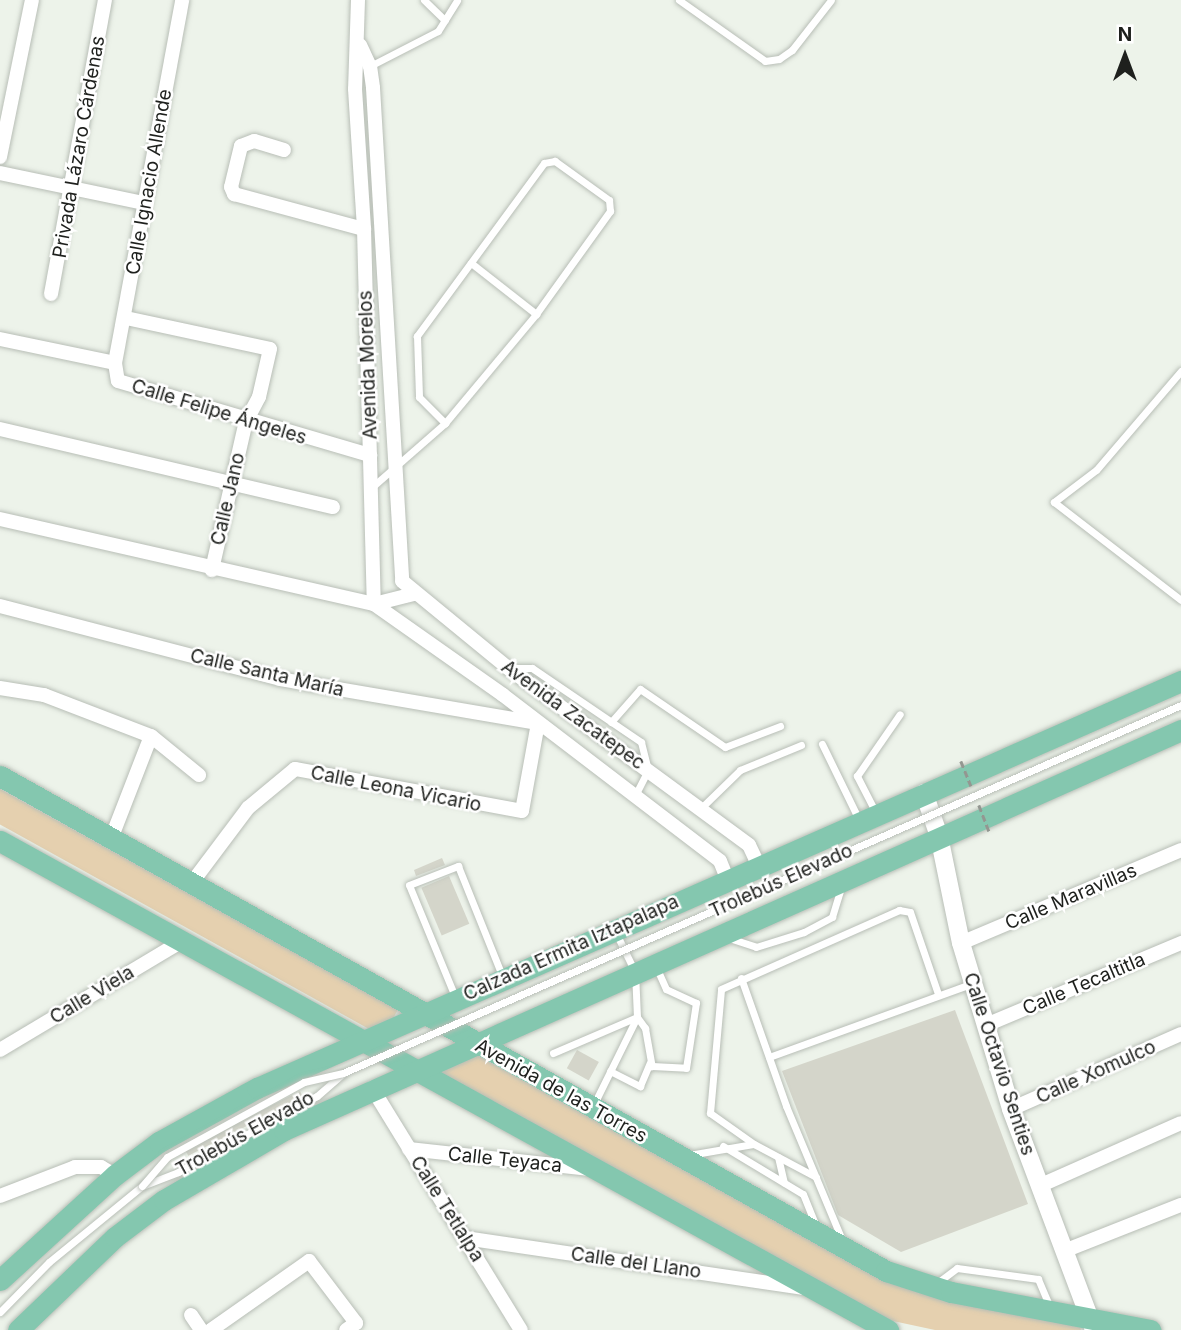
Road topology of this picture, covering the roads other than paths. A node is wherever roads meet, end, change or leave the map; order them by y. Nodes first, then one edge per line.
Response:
1 (32, 0) edge
2 (105, 0) edge
3 (182, 0) edge
4 (358, 0) edge
5 (424, 0) edge
6 (457, 0) edge
7 (679, 0) edge
8 (831, 0) edge
9 (445, 20) junction
10 (363, 66) junction
11 (376, 126) junction
12 (356, 127) junction
13 (284, 150) dead end
14 (0, 156) edge
15 (0, 173) edge
16 (73, 188) junction
17 (144, 203) junction
18 (364, 229) junction
19 (471, 263) junction
20 (51, 294) dead end
21 (536, 314) junction
22 (126, 318) junction
23 (0, 339) edge
24 (115, 363) junction
25 (1181, 371) edge
26 (246, 421) junction
27 (444, 423) junction
28 (0, 429) edge
29 (370, 455) junction
30 (396, 469) junction
31 (232, 484) junction
32 (371, 487) junction
33 (333, 507) dead end
34 (0, 520) edge
35 (212, 570) junction
36 (414, 594) junction
37 (1181, 600) edge
38 (374, 604) junction
39 (0, 606) edge
40 (508, 668) junction
41 (1181, 681) edge
42 (0, 688) edge
43 (503, 695) junction
44 (1181, 705) edge
45 (900, 714) dead end
46 (483, 715) junction
47 (611, 722) junction
48 (538, 723) junction
49 (780, 726) dead end
50 (1181, 730) edge
51 (151, 736) junction
52 (822, 744) dead end
53 (801, 745) dead end
54 (648, 770) junction
55 (199, 775) dead end
56 (0, 776) edge
57 (924, 793) junction
58 (635, 796) junction
59 (700, 809) junction
60 (868, 817) junction
61 (939, 836) junction
62 (111, 839) junction
63 (0, 841) edge
64 (0, 848) edge
65 (1181, 850) edge
66 (758, 864) junction
67 (727, 878) junction
68 (843, 879) junction
69 (191, 884) junction
70 (614, 929) junction
71 (804, 932) junction
72 (719, 934) junction
73 (184, 940) junction
74 (961, 943) junction
75 (1181, 943) edge
76 (810, 949) junction
77 (644, 967) junction
78 (503, 978) junction
79 (741, 978) junction
80 (973, 983) junction
81 (938, 994) junction
82 (456, 999) junction
83 (423, 1013) junction
84 (637, 1017) junction
85 (986, 1025) junction
86 (1181, 1034) edge
87 (365, 1038) junction
88 (474, 1043) junction
89 (0, 1051) edge
90 (553, 1053) dead end
91 (769, 1057) junction
92 (650, 1063) junction
93 (414, 1070) junction
94 (610, 1071) junction
95 (343, 1073) junction
96 (372, 1088) junction
97 (593, 1107) junction
98 (1011, 1109) junction
99 (1181, 1123) edge
100 (754, 1144) junction
101 (723, 1146) junction
102 (409, 1149) junction
103 (681, 1157) junction
104 (778, 1157) junction
105 (602, 1171) junction
106 (115, 1175) junction
107 (816, 1177) junction
108 (784, 1182) junction
109 (142, 1186) junction
110 (1039, 1186) junction
111 (0, 1196) edge
112 (1181, 1205) edge
113 (818, 1234) junction
114 (465, 1237) junction
115 (846, 1250) junction
116 (1064, 1251) junction
117 (0, 1280) edge
118 (933, 1288) junction
119 (807, 1289) junction
120 (1052, 1311) junction
121 (0, 1312) edge
122 (191, 1315) dead end
123 (1092, 1324) edge
124 (351, 1326) edge
125 (18, 1330) edge
126 (201, 1330) edge
127 (211, 1330) edge
128 (521, 1330) edge
129 (888, 1330) edge
130 (1150, 1330) edge

1 - 14 street
2 - 16 street, Privada Lázaro Cárdenas
3 - 17 street, Calle Ignacio Allende
4 - 10 street, Avenida Morelos
5 - 9 lane
6 - 9 lane
7 - 8 lane
9 - 10 lane
10 - 11 street, Avenida Morelos
10 - 12 street, Avenida Morelos
11 - 12 street
11 - 30 street, Avenida Morelos
12 - 18 street, Avenida Morelos
13 - 18 street
15 - 16 street
16 - 17 street
16 - 20 street, Privada Lázaro Cárdenas
17 - 22 street, Calle Ignacio Allende
18 - 29 street, Avenida Morelos
19 - 21 lane
19 - 21 lane
19 - 27 lane
21 - 27 lane
22 - 24 street, Calle Ignacio Allende
22 - 26 street, Calle Jano
23 - 24 street, Calle Felipe Ángeles
24 - 26 street, Calle Felipe Ángeles
25 - 37 lane
26 - 29 street, Calle Felipe Ángeles
26 - 31 street, Calle Jano
27 - 30 lane
28 - 31 street
29 - 32 street, Avenida Morelos
30 - 32 lane
30 - 36 street, Avenida Morelos
31 - 33 street
31 - 35 street, Calle Jano
32 - 38 street, Avenida Morelos
34 - 35 street, Avenida Zacatepec
35 - 38 street, Avenida Zacatepec
36 - 38 street, Avenida Zacatepec
36 - 40 street, Avenida Zacatepec
38 - 43 street, Avenida Zacatepec
39 - 46 street, Calle Santa María
40 - 43 street
40 - 47 lane
40 - 54 street, Avenida Zacatepec
41 - 57 main road, Calzada Ermita Iztapalapa
42 - 51 street
43 - 46 street
43 - 48 street, Avenida Zacatepec
44 - 95 lane, Trolebús Elevado, bridge
45 - 60 lane
46 - 48 street, Calle Santa María
47 - 49 lane
47 - 54 lane
48 - 58 street, Avenida Zacatepec
48 - 69 street, Calle Leona Vicario
50 - 61 main road
51 - 55 street
51 - 62 street
52 - 60 lane
53 - 59 lane
54 - 58 lane
54 - 59 street, Avenida Zacatepec
56 - 62 main road, Avenida de las Torres
57 - 60 main road, Calzada Ermita Iztapalapa
57 - 61 street, Calle Octavio Senties
58 - 67 street, Avenida Zacatepec
59 - 66 street, Avenida Zacatepec
60 - 66 main road, Calzada Ermita Iztapalapa
61 - 68 main road
61 - 74 street, Calle Octavio Senties
62 - 69 main road, Avenida de las Torres
63 - 64 street
63 - 73 main road
65 - 74 street, Calle Maravillas
66 - 67 main road, Calzada Ermita Iztapalapa
67 - 70 main road, Calzada Ermita Iztapalapa
68 - 71 lane
68 - 72 main road
69 - 83 main road, Avenida de las Torres
70 - 77 lane
70 - 78 main road, Calzada Ermita Iztapalapa
71 - 72 lane
71 - 76 lane
72 - 77 main road
73 - 87 main road
73 - 89 street, Calle Viela
74 - 80 street, Calle Octavio Senties
75 - 85 street, Calle Tecaltitla
76 - 79 lane
76 - 81 lane
77 - 84 lane
77 - 88 main road
77 - 92 lane
78 - 82 main road, Calzada Ermita Iztapalapa
78 - 82 lane
79 - 91 lane
79 - 100 lane
80 - 81 lane
80 - 85 street, Calle Octavio Senties
81 - 91 lane
82 - 83 main road, Calzada Ermita Iztapalapa
83 - 87 main road, Calzada Ermita Iztapalapa
83 - 88 main road, Avenida de las Torres
84 - 90 lane
84 - 92 lane
84 - 94 lane
85 - 98 street, Calle Octavio Senties
86 - 98 street, Calle Xomulco
87 - 93 main road
87 - 106 main road, Calzada Ermita Iztapalapa
88 - 93 main road
88 - 97 main road, Avenida de las Torres
91 - 107 lane
92 - 94 lane
93 - 96 main road
93 - 105 main road
94 - 97 lane
95 - 109 lane, Trolebús Elevado, bridge
95 - 109 lane, Trolebús Elevado, bridge
96 - 102 street, Calle Tetlalpa
96 - 125 main road
97 - 103 main road, Avenida de las Torres
98 - 110 street, Calle Octavio Senties
99 - 110 street
100 - 101 lane
100 - 104 lane
101 - 103 lane
101 - 108 lane
102 - 105 street, Calle Teyaca
102 - 114 street, Calle Tetlalpa
103 - 113 main road, Avenida de las Torres
104 - 107 lane
104 - 108 lane
105 - 119 main road
106 - 111 street
106 - 117 main road, Calzada Ermita Iztapalapa
107 - 115 lane
108 - 113 lane
109 - 121 lane, Trolebús Elevado
110 - 116 street, Calle Octavio Senties
112 - 116 street
113 - 115 main road, Avenida de las Torres
114 - 119 street, Calle del Llano
114 - 128 street, Calle Tetlalpa
115 - 118 main road, Avenida de las Torres
116 - 123 street, Calle Octavio Senties
118 - 120 main road, Avenida de las Torres
118 - 120 lane
119 - 129 main road
120 - 123 main road, Avenida de las Torres
122 - 126 street
123 - 130 main road, Avenida de las Torres
124 - 127 street

